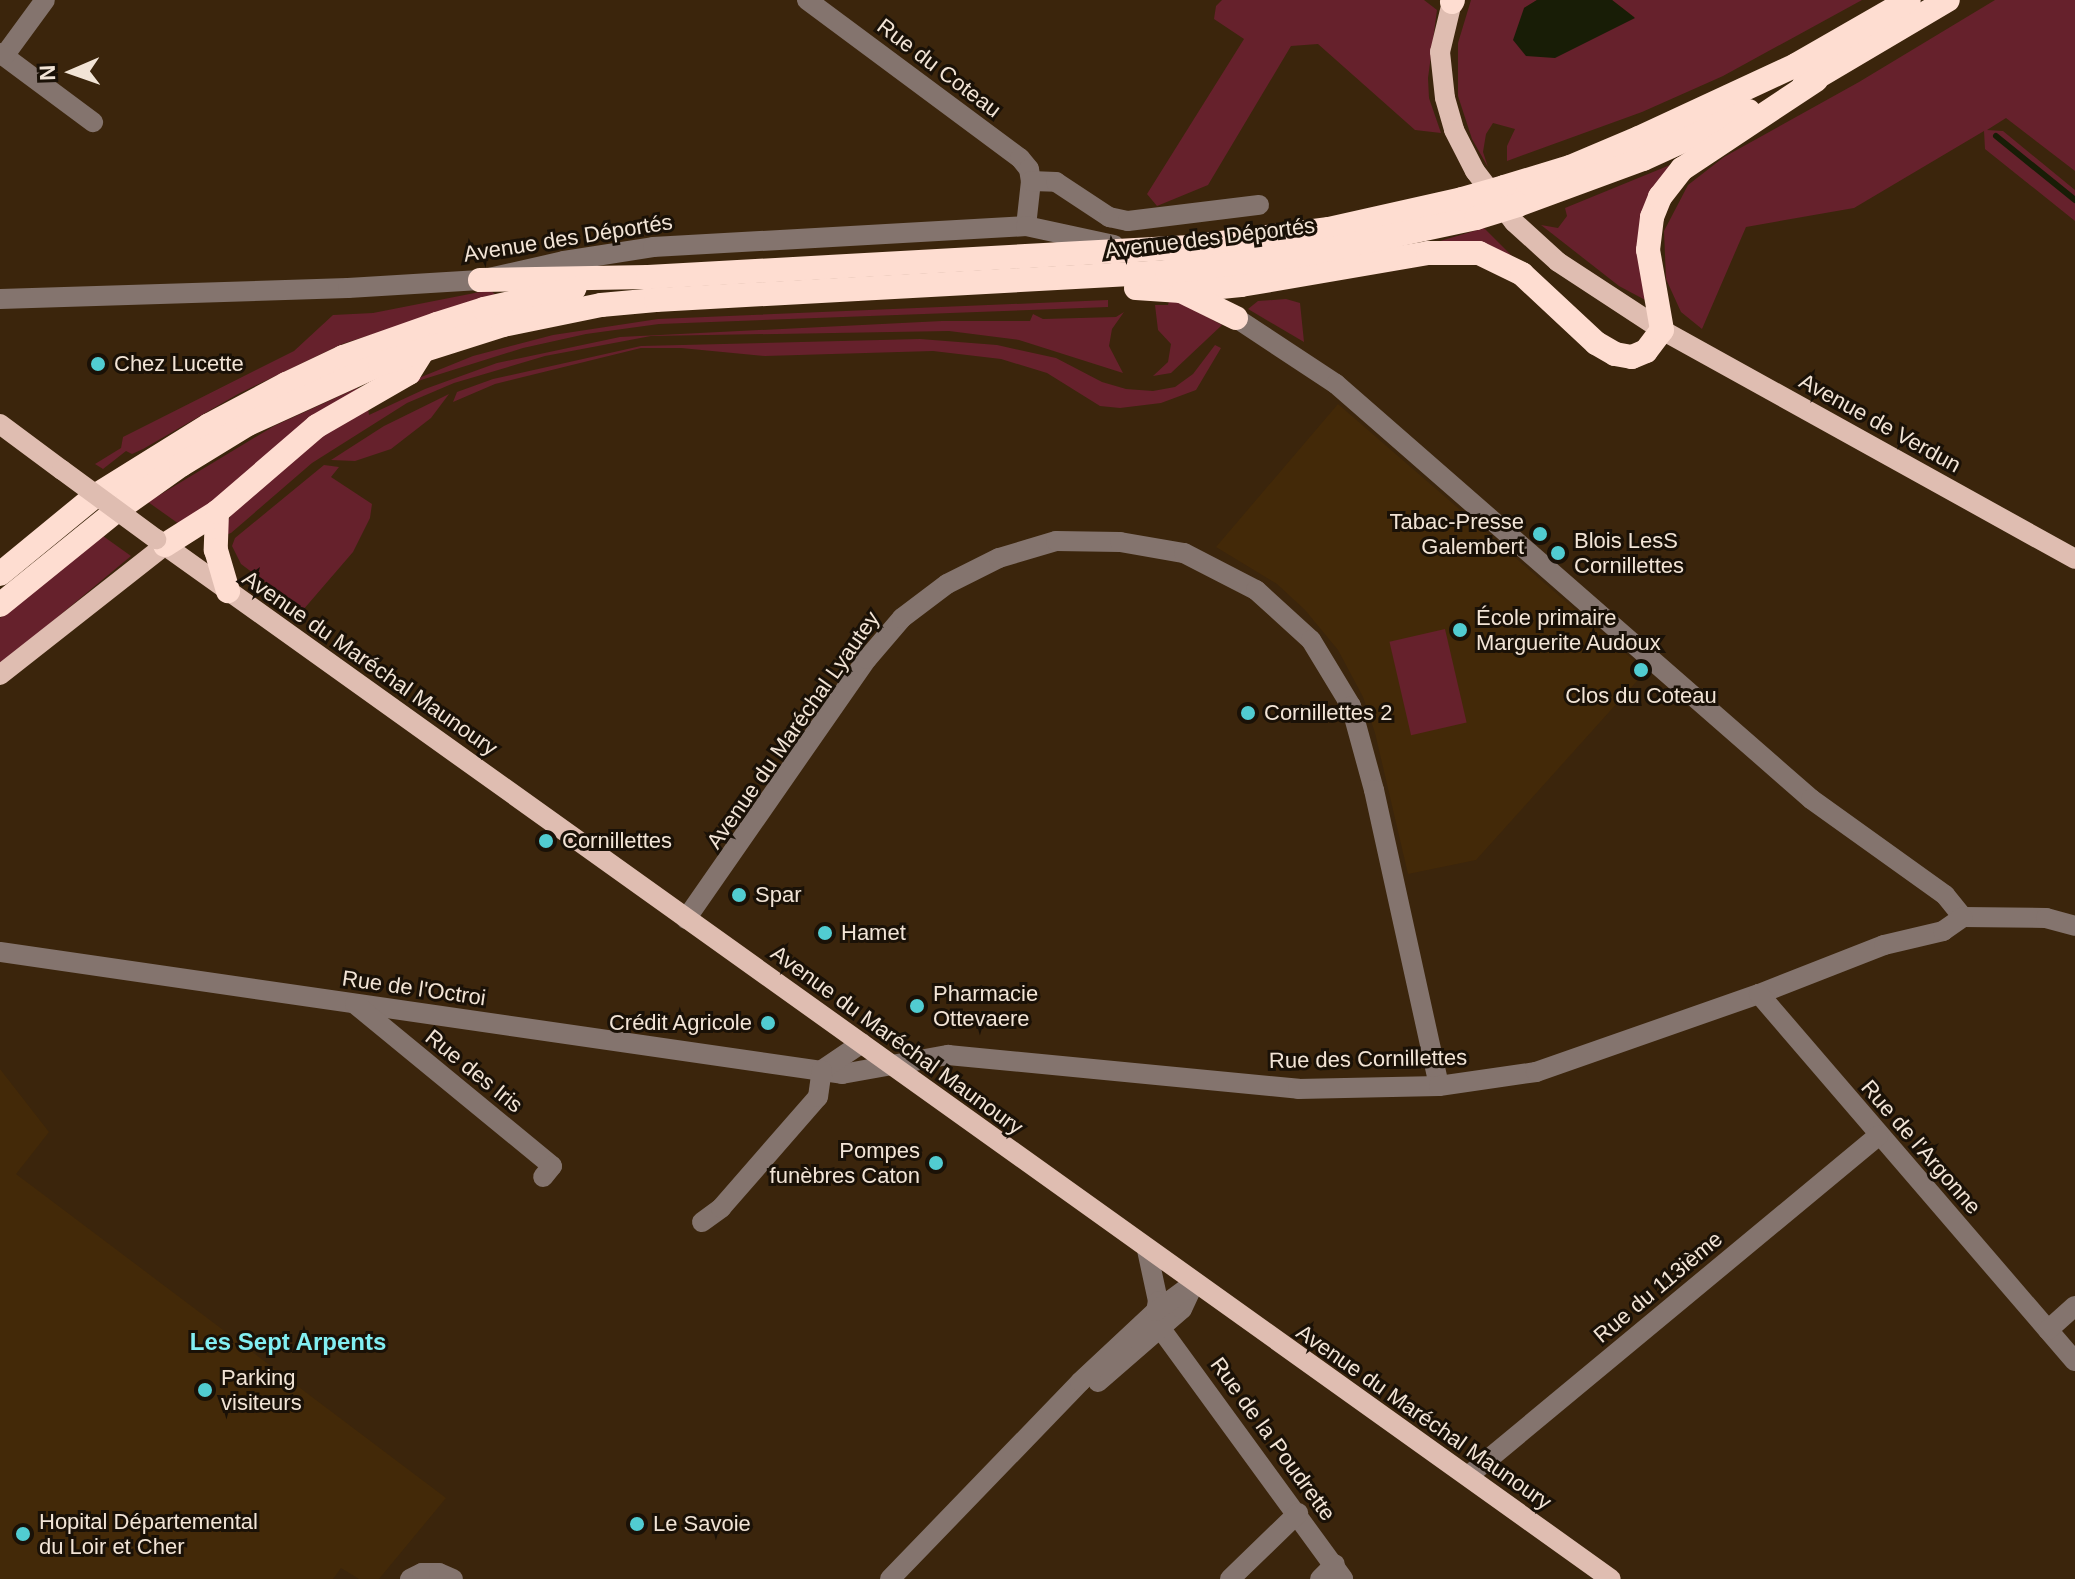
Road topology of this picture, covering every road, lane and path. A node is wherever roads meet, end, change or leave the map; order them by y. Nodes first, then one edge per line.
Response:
1 (45, 0) edge
2 (807, 0) edge
3 (1883, 0) edge
4 (1909, 0) edge
5 (1948, 0) edge
6 (1452, 1) edge
7 (2, 54) edge
8 (1796, 65) junction
9 (1816, 80) junction
10 (93, 122) dead end
11 (1031, 181) junction
12 (1511, 196) junction
13 (1259, 205) dead end
14 (1469, 208) junction
15 (1026, 226) junction
16 (1143, 249) junction
17 (648, 277) junction
18 (480, 280) junction
19 (1169, 284) junction
20 (1241, 285) junction
21 (0, 299) edge
22 (1236, 318) junction
23 (1662, 330) junction
24 (425, 347) junction
25 (0, 424) edge
26 (217, 512) junction
27 (160, 542) junction
28 (2075, 559) edge
29 (0, 574) edge
30 (228, 591) junction
31 (0, 605) edge
32 (0, 675) edge
33 (1963, 917) junction
34 (686, 919) junction
35 (2075, 926) edge
36 (0, 952) edge
37 (1759, 994) junction
38 (355, 1004) junction
39 (862, 1043) junction
40 (892, 1066) junction
41 (822, 1070) junction
42 (1439, 1086) junction
43 (1878, 1136) junction
44 (543, 1177) dead end
45 (702, 1222) dead end
46 (1147, 1250) junction
47 (1194, 1283) junction
48 (2075, 1306) edge
49 (1158, 1320) junction
50 (2048, 1330) junction
51 (2075, 1361) edge
52 (1468, 1476) junction
53 (1298, 1513) junction
54 (1339, 1572) edge
55 (410, 1579) edge
56 (453, 1579) edge
57 (890, 1579) edge
58 (1230, 1579) edge
59 (1320, 1579) edge
60 (1611, 1579) edge

1 - 7 street
2 - 11 street, Rue du Coteau
3 - 8 highway
4 - 8 highway
5 - 9 highway
6 - 23 main road, Avenue de Verdun
7 - 10 street
8 - 12 highway
9 - 12 highway
9 - 23 highway
11 - 13 street
11 - 15 street
12 - 14 highway, bridge
14 - 16 highway, Avenue des Déportés
14 - 19 highway, Avenue des Déportés
15 - 16 street, Avenue des Déportés
15 - 18 street, Avenue des Déportés
16 - 17 highway, Avenue des Déportés
17 - 18 highway
17 - 29 highway
18 - 21 street, Avenue des Déportés
19 - 20 highway
19 - 22 highway
19 - 24 highway, Avenue des Déportés
20 - 22 highway
20 - 23 highway
22 - 33 street
23 - 28 main road, Avenue de Verdun
24 - 26 highway
24 - 31 highway, Avenue des Déportés
25 - 27 main road, Avenue du Maréchal Maunoury, bridge
26 - 27 highway
26 - 30 highway
27 - 30 main road, Avenue du Maréchal Maunoury
27 - 32 main road
30 - 34 main road, Avenue du Maréchal Maunoury
33 - 35 street
33 - 37 street, Rue des Cornillettes
34 - 39 main road, Avenue du Maréchal Maunoury
34 - 42 street, Avenue du Maréchal Lyautey
36 - 38 street, Rue de l'Octroi
37 - 42 street, Rue des Cornillettes
37 - 43 street, Rue de l'Argonne
38 - 41 street, Rue de l'Octroi
38 - 44 street, Rue des Iris
39 - 40 main road, Avenue du Maréchal Maunoury
39 - 41 street
40 - 41 street, Rue de l'Octroi
40 - 42 street, Rue des Cornillettes
40 - 46 main road, Avenue du Maréchal Maunoury
41 - 45 street
43 - 50 street, Rue de l'Argonne
43 - 52 street, Rue du 113ième
46 - 47 main road, Avenue du Maréchal Maunoury
46 - 49 street
47 - 49 street
47 - 52 main road, Avenue du Maréchal Maunoury
48 - 50 street
49 - 53 street, Rue de la Poudrette
49 - 57 street
50 - 51 street, Rue de l'Argonne
52 - 60 main road, Avenue du Maréchal Maunoury
53 - 54 street, Rue de la Poudrette
53 - 58 street
54 - 59 street
55 - 56 street

